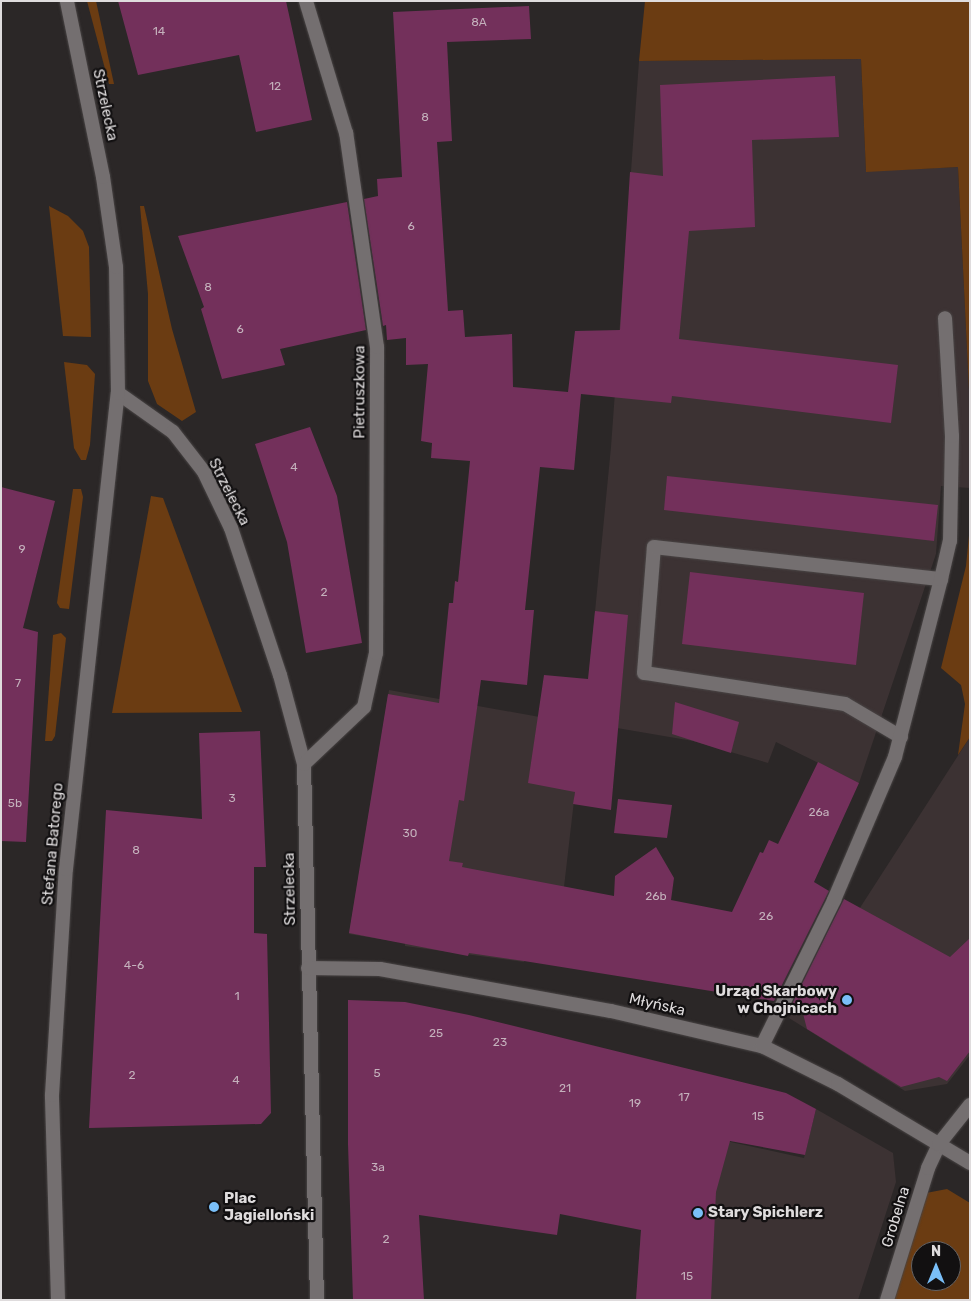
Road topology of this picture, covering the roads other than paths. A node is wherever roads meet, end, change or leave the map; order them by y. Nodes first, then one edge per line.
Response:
1 (67, 1) edge
2 (306, 1) edge
3 (945, 318) dead end
4 (118, 392) junction
5 (941, 579) junction
6 (901, 736) junction
7 (304, 764) junction
8 (308, 968) junction
9 (762, 1046) junction
10 (970, 1105) edge
11 (939, 1144) junction
12 (970, 1163) edge
13 (58, 1300) edge
14 (317, 1300) edge
15 (887, 1300) edge

1 - 4 street, Strzelecka
2 - 7 street, Pietruszkowa
3 - 5 street
4 - 7 street, Strzelecka
4 - 13 street, Stefana Batorego
5 - 6 street
5 - 6 street
6 - 9 street
7 - 8 street, Strzelecka
8 - 9 street, Młyńska
8 - 14 street
9 - 11 street, Młyńska
10 - 11 street, Grobelna
11 - 12 street, Młyńska
11 - 15 street, Grobelna

